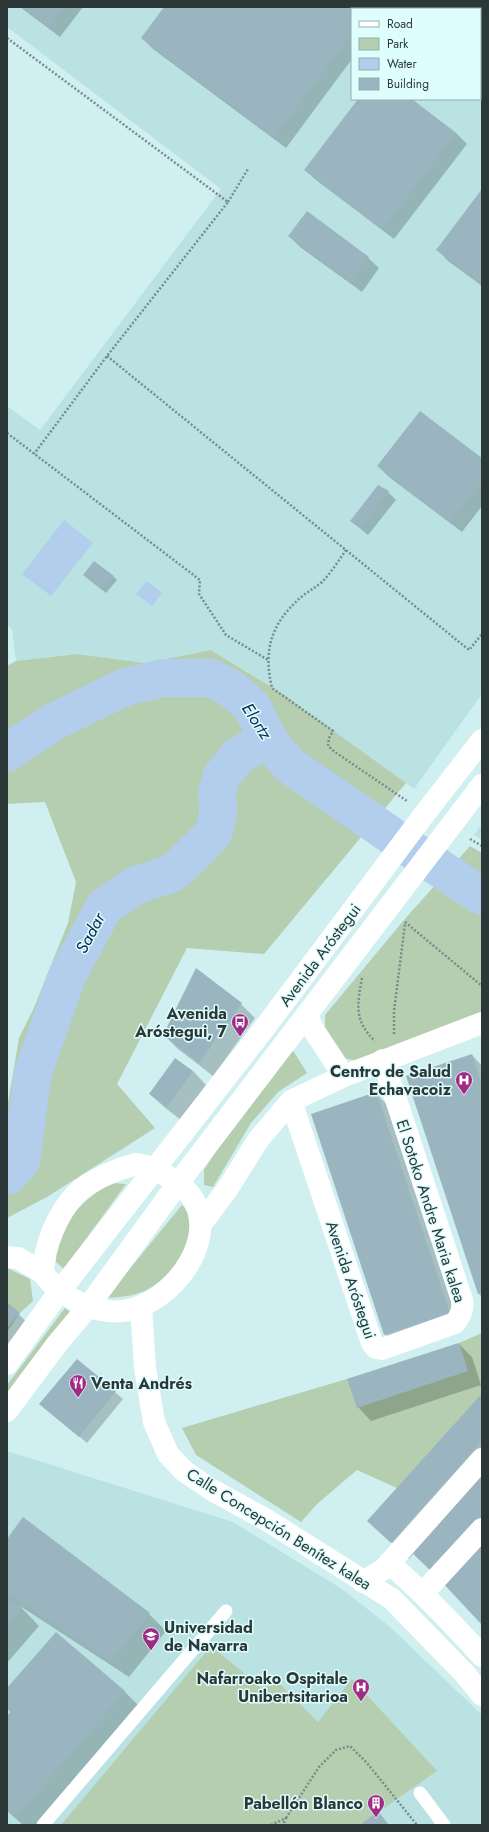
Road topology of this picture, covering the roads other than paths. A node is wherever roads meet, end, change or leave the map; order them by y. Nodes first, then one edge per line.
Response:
1 (482, 740) edge
2 (482, 785) edge
3 (307, 1016) junction
4 (481, 1027) edge
5 (382, 1051) junction
6 (344, 1076) junction
7 (291, 1101) junction
8 (156, 1169) junction
9 (178, 1182) junction
10 (202, 1223) junction
11 (7, 1257) edge
12 (43, 1273) junction
13 (59, 1292) junction
14 (88, 1307) junction
15 (141, 1307) junction
16 (460, 1316) joint
17 (7, 1364) edge
18 (7, 1411) edge
19 (482, 1459) edge
20 (482, 1529) edge
21 (389, 1563) junction
22 (363, 1582) junction
23 (423, 1593) junction
24 (226, 1611) dead end
25 (482, 1656) edge
26 (474, 1678) edge
27 (482, 1695) edge
28 (420, 1793) dead end
29 (43, 1825) edge
30 (444, 1825) edge

1 - 8 main road, Avenida Aróstegui
2 - 3 main road, Avenida Aróstegui
3 - 6 main road, Avenida Aróstegui
3 - 9 main road, Avenida Aróstegui
4 - 5 main road
5 - 6 main road
5 - 16 main road, El Sotoko Andre Maria kalea
6 - 7 main road
7 - 10 main road
7 - 16 main road, Avenida Aróstegui
8 - 9 main road
8 - 12 main road
8 - 13 main road, Avenida Aróstegui
9 - 10 main road
9 - 14 main road, Avenida Aróstegui
10 - 15 main road
11 - 12 main road
12 - 13 main road
13 - 14 main road
13 - 17 main road, Avenida Aróstegui
14 - 15 main road
14 - 18 main road, Avenida Aróstegui
15 - 22 main road, Calle Concepción Benítez kalea
19 - 21 main road
20 - 23 main road
21 - 22 main road
21 - 23 main road, Calle Concepción Benítez kalea
22 - 26 main road, Calle Concepción Benítez kalea
23 - 25 main road, Calle Concepción Benítez kalea
24 - 29 lane
26 - 27 main road, Calle Concepción Benítez kalea
28 - 30 lane

